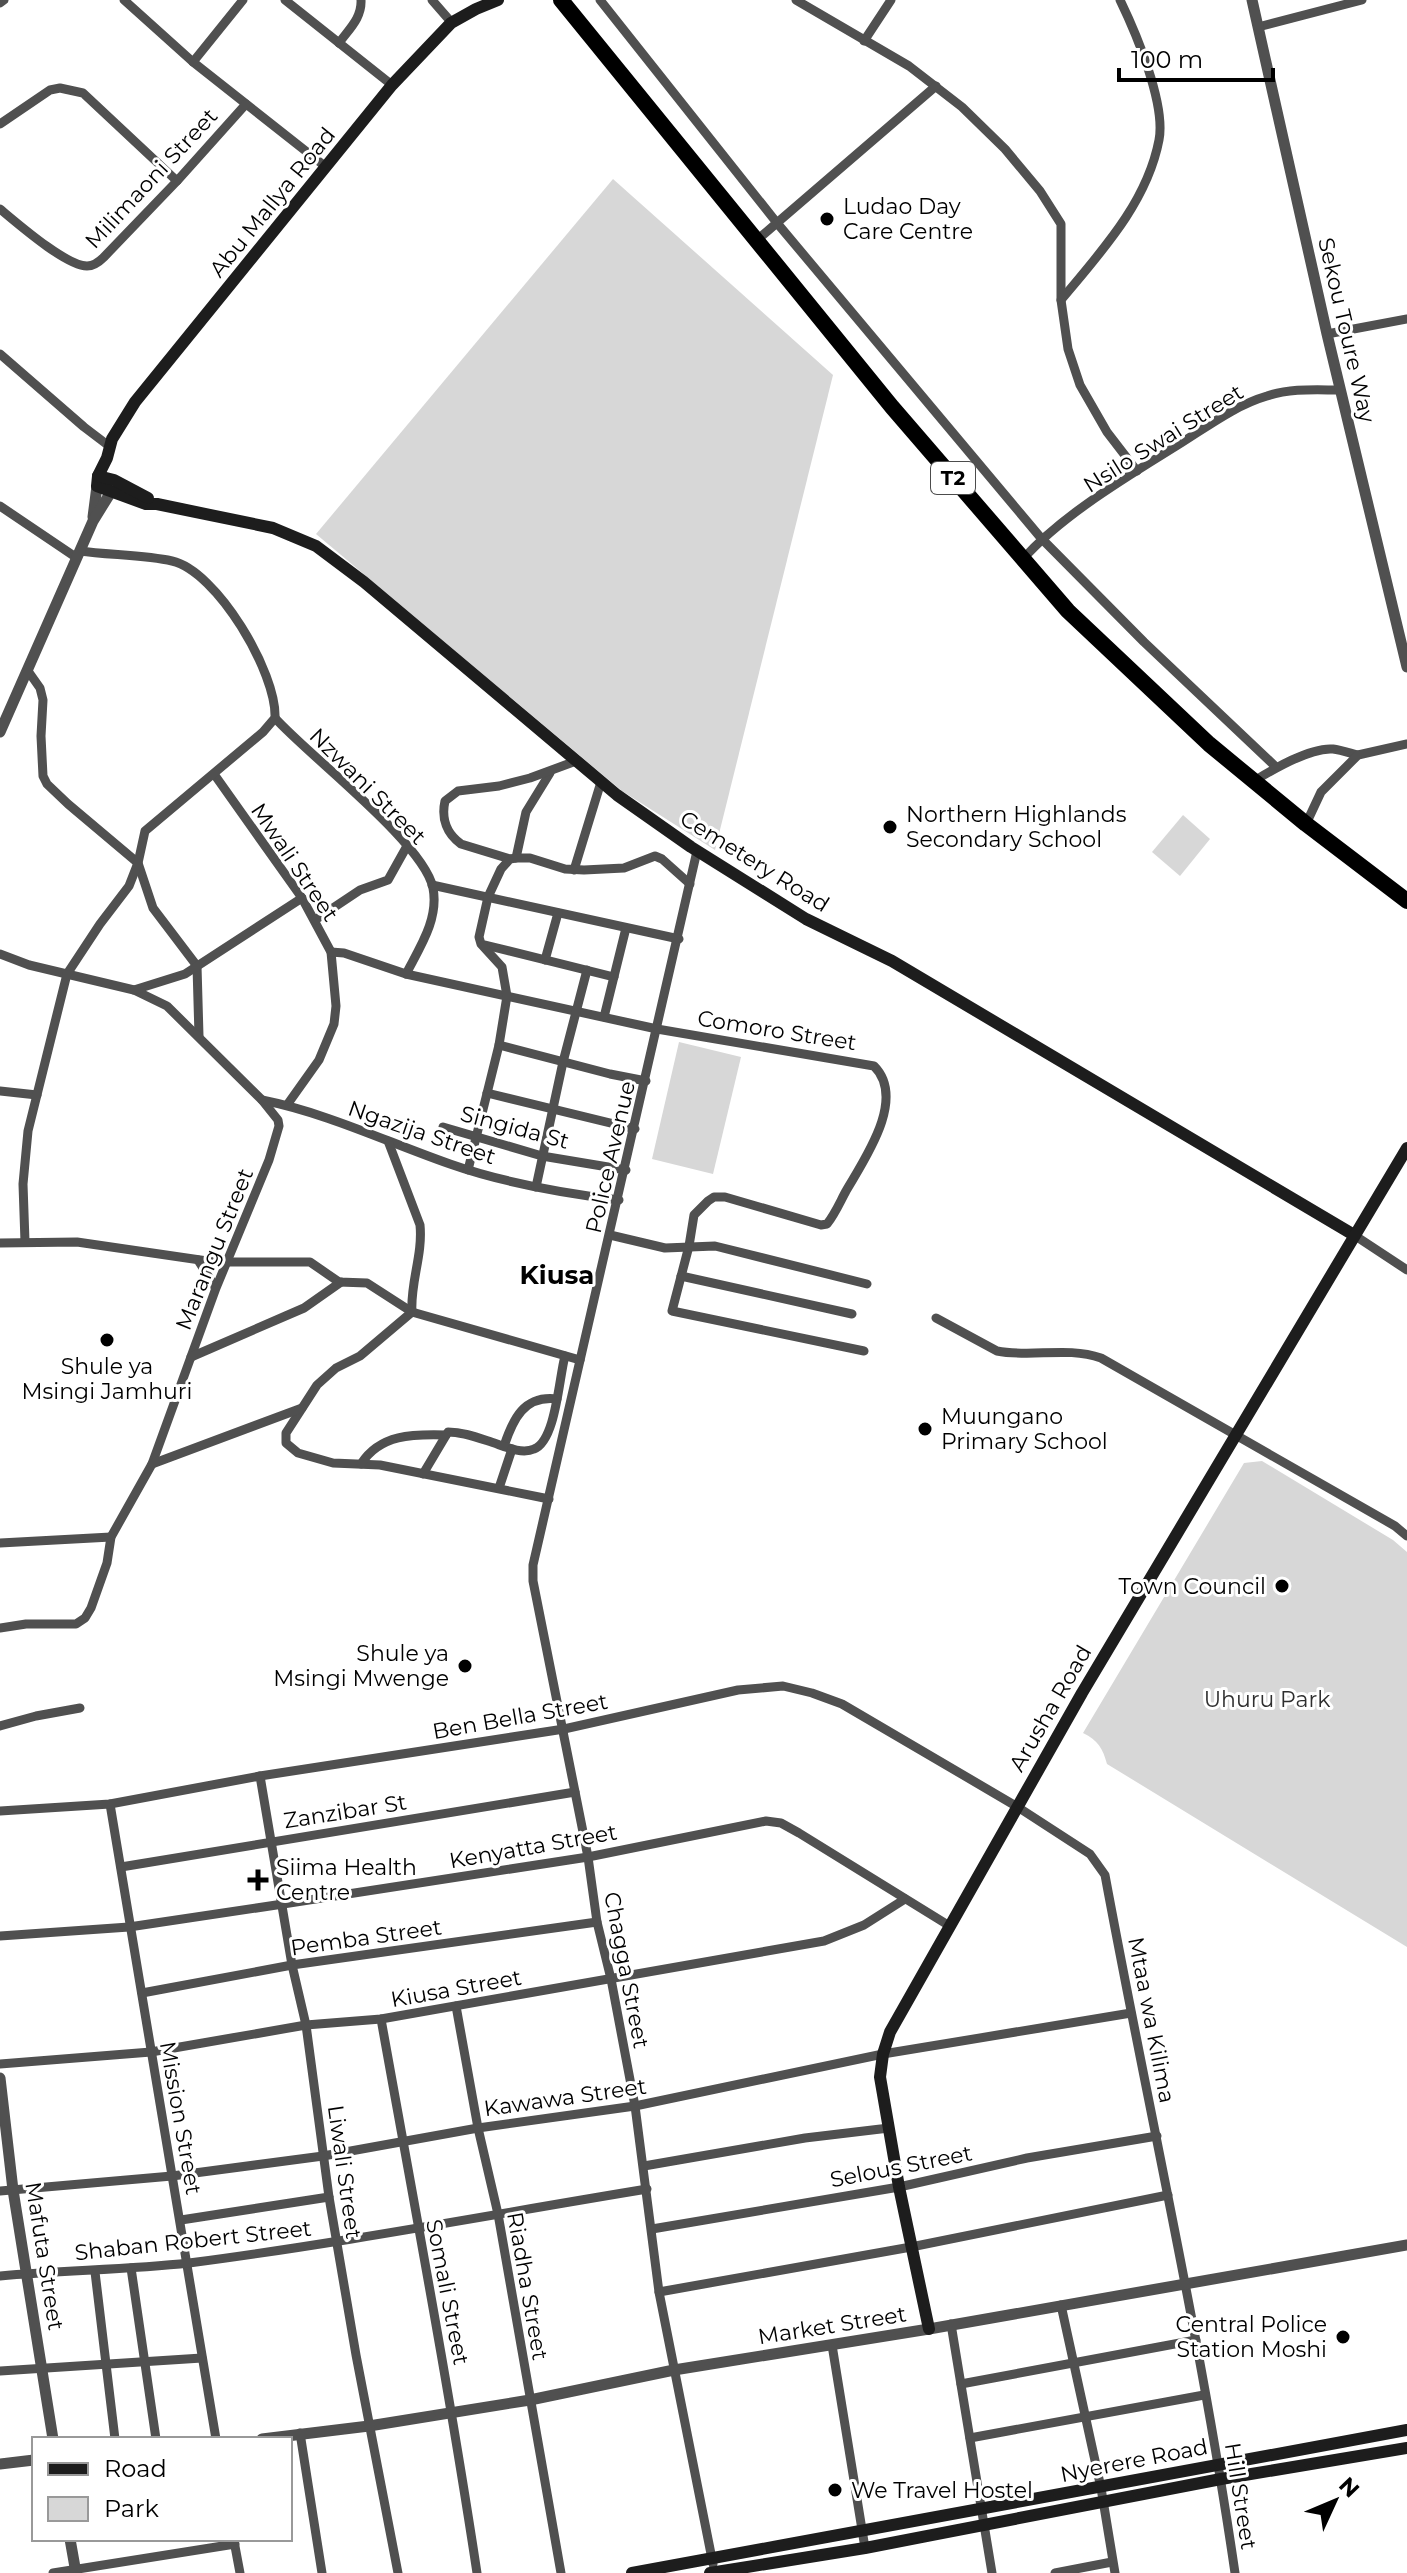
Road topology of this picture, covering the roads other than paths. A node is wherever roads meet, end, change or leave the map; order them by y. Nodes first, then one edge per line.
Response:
1 (124, 0) edge
2 (243, 0) edge
3 (285, 0) edge
4 (361, 0) edge
5 (432, 0) edge
6 (498, 0) edge
7 (561, 0) edge
8 (600, 0) edge
9 (796, 0) edge
10 (891, 0) edge
11 (1120, 0) edge
12 (1252, 0) edge
13 (1362, 0) edge
14 (452, 23) junction
15 (1258, 27) junction
16 (864, 41) junction
17 (339, 43) junction
18 (193, 62) junction
19 (392, 85) junction
20 (936, 86) junction
21 (246, 104) junction
22 (0, 124) edge
23 (326, 167) junction
24 (177, 181) junction
25 (0, 209) edge
26 (777, 223) junction
27 (757, 240) junction
28 (1061, 300) junction
29 (1407, 319) edge
30 (1327, 334) junction
31 (0, 354) edge
32 (1340, 390) junction
33 (108, 452) junction
34 (1137, 471) junction
35 (97, 481) junction
36 (112, 486) junction
37 (0, 506) edge
38 (93, 521) junction
39 (1041, 538) junction
40 (79, 555) junction
41 (1023, 559) junction
42 (1407, 667) edge
43 (28, 671) junction
44 (275, 718) junction
45 (0, 732) edge
46 (1407, 744) edge
47 (1358, 755) junction
48 (576, 761) junction
49 (1276, 767) junction
50 (552, 771) junction
51 (214, 774) junction
52 (1253, 781) junction
53 (601, 782) junction
54 (1306, 824) junction
55 (407, 846) junction
56 (697, 851) junction
57 (513, 858) junction
58 (138, 863) junction
59 (574, 870) junction
60 (690, 884) junction
61 (432, 885) junction
62 (488, 897) junction
63 (302, 898) junction
64 (1406, 899) edge
65 (558, 913) junction
66 (315, 920) junction
67 (626, 928) junction
68 (679, 939) junction
69 (481, 944) junction
70 (331, 952) junction
71 (0, 954) edge
72 (545, 960) junction
73 (197, 966) junction
74 (587, 970) junction
75 (67, 974) junction
76 (406, 974) junction
77 (614, 977) junction
78 (134, 990) junction
79 (507, 996) junction
80 (578, 1012) junction
81 (604, 1017) junction
82 (657, 1029) junction
83 (199, 1036) junction
84 (499, 1045) junction
85 (563, 1062) junction
86 (646, 1081) junction
87 (0, 1091) edge
88 (487, 1093) junction
89 (37, 1095) junction
90 (262, 1100) junction
91 (287, 1105) junction
92 (553, 1110) junction
93 (443, 1127) dead end
94 (635, 1129) junction
95 (476, 1137) junction
96 (388, 1141) junction
97 (1407, 1148) edge
98 (542, 1156) junction
99 (468, 1170) junction
100 (626, 1170) junction
101 (536, 1187) junction
102 (619, 1200) junction
103 (610, 1235) junction
104 (1354, 1235) junction
105 (25, 1242) junction
106 (0, 1243) edge
107 (689, 1246) junction
108 (198, 1260) junction
109 (226, 1262) junction
110 (1407, 1270) edge
111 (681, 1276) junction
112 (341, 1282) junction
113 (867, 1284) dead end
114 (216, 1288) junction
115 (412, 1312) junction
116 (852, 1314) dead end
117 (936, 1318) dead end
118 (864, 1351) dead end
119 (565, 1356) junction
120 (191, 1357) junction
121 (580, 1360) junction
122 (557, 1399) junction
123 (302, 1408) junction
124 (446, 1435) junction
125 (1236, 1435) junction
126 (508, 1448) junction
127 (152, 1464) junction
128 (361, 1464) junction
129 (423, 1474) junction
130 (499, 1488) junction
131 (549, 1499) junction
132 (1407, 1536) edge
133 (111, 1537) junction
134 (0, 1543) edge
135 (533, 1565) joint
136 (0, 1628) edge
137 (80, 1708) dead end
138 (0, 1726) edge
139 (564, 1729) junction
140 (260, 1776) junction
141 (575, 1792) junction
142 (110, 1804) junction
143 (1016, 1806) junction
144 (0, 1811) edge
145 (271, 1842) junction
146 (588, 1857) junction
147 (121, 1867) junction
148 (905, 1899) junction
149 (283, 1904) junction
150 (597, 1922) junction
151 (948, 1925) junction
152 (129, 1927) junction
153 (0, 1936) edge
154 (292, 1965) junction
155 (611, 1979) junction
156 (142, 1993) junction
157 (456, 2006) junction
158 (1131, 2013) junction
159 (381, 2019) junction
160 (306, 2025) junction
161 (151, 2052) junction
162 (883, 2054) junction
163 (0, 2064) edge
164 (0, 2078) edge
165 (635, 2106) junction
166 (478, 2128) junction
167 (889, 2128) junction
168 (1157, 2136) junction
169 (403, 2141) junction
170 (323, 2156) junction
171 (644, 2166) junction
172 (172, 2176) junction
173 (899, 2187) junction
174 (647, 2189) junction
175 (13, 2190) junction
176 (0, 2191) edge
177 (1168, 2195) junction
178 (329, 2197) junction
179 (498, 2214) junction
180 (181, 2220) junction
181 (418, 2227) junction
182 (652, 2229) junction
183 (337, 2242) junction
184 (1407, 2245) edge
185 (911, 2247) junction
186 (187, 2263) junction
187 (131, 2268) junction
188 (95, 2272) junction
189 (27, 2273) junction
190 (0, 2276) edge
191 (1186, 2283) junction
192 (659, 2292) junction
193 (1061, 2305) junction
194 (951, 2324) junction
195 (929, 2329) junction
196 (1196, 2340) junction
197 (832, 2345) junction
198 (202, 2358) junction
199 (1075, 2361) junction
200 (145, 2362) junction
201 (106, 2363) junction
202 (42, 2368) junction
203 (674, 2370) junction
204 (0, 2371) edge
205 (961, 2384) junction
206 (1204, 2395) junction
207 (530, 2400) junction
208 (453, 2413) junction
209 (1085, 2417) junction
210 (369, 2426) junction
211 (1407, 2430) edge
212 (300, 2433) junction
213 (53, 2437) edge
214 (115, 2437) edge
215 (156, 2437) edge
216 (216, 2437) edge
217 (275, 2437) edge
218 (970, 2438) junction
219 (1407, 2448) edge
220 (32, 2460) edge
221 (0, 2464) edge
222 (1219, 2464) junction
223 (1221, 2479) junction
224 (1101, 2488) junction
225 (1104, 2502) junction
226 (981, 2509) junction
227 (984, 2525) junction
228 (862, 2532) junction
229 (70, 2541) edge
230 (234, 2541) edge
231 (865, 2548) junction
232 (1112, 2562) junction
233 (744, 2564) edge
234 (712, 2568) edge
235 (76, 2572) edge
236 (53, 2573) edge
237 (240, 2573) edge
238 (322, 2573) edge
239 (398, 2573) edge
240 (477, 2573) edge
241 (561, 2573) edge
242 (632, 2573) edge
243 (992, 2573) edge
244 (1055, 2573) edge
245 (1115, 2573) edge
246 (1235, 2573) edge

1 - 18 street
2 - 18 street
3 - 17 street
4 - 17 street
5 - 14 street
6 - 14 main road, Abu Mallya Road
7 - 27 highway, T2
8 - 26 street
9 - 16 street
10 - 16 street
11 - 28 street
12 - 15 street, Sekou Toure Way
13 - 15 street
14 - 19 main road, Abu Mallya Road
15 - 30 street, Sekou Toure Way
16 - 20 street
17 - 19 street
18 - 21 street
19 - 23 main road, Abu Mallya Road
20 - 26 street
20 - 28 street
21 - 23 street
21 - 24 street, Milimaoni Street
22 - 24 street
23 - 33 main road, Abu Mallya Road
24 - 25 street, Milimaoni Street
26 - 27 street
26 - 39 street
27 - 41 highway, T2
28 - 34 street
29 - 30 street
30 - 32 street, Sekou Toure Way
31 - 33 street
32 - 34 street, Nsilo Swai Street
32 - 42 street, Sekou Toure Way
33 - 35 main road, Abu Mallya Road
33 - 36 main road
34 - 39 street, Nsilo Swai Street
35 - 36 main road, Cemetery Road
35 - 38 street
36 - 38 street
36 - 48 main road, Cemetery Road
37 - 40 street
38 - 40 street
39 - 41 street, Nsilo Swai Street
39 - 49 street
40 - 43 street
40 - 44 street
41 - 52 highway, T2
43 - 45 street
43 - 58 street
44 - 51 street
44 - 55 street, Nzwani Street
46 - 47 street
47 - 49 street
47 - 54 street
48 - 50 street
48 - 53 main road, Cemetery Road
49 - 52 street
50 - 57 street
50 - 57 street
51 - 58 street
51 - 63 street, Mwali Street
52 - 54 highway, T2
53 - 56 main road, Cemetery Road
53 - 59 street
54 - 64 highway, T2
55 - 61 street, Nzwani Street
55 - 66 street
56 - 60 street, Police Avenue
56 - 104 main road, Cemetery Road
57 - 59 street
57 - 62 street
58 - 73 street
58 - 75 street
59 - 60 street
60 - 68 street, Police Avenue
61 - 62 street
61 - 76 street
62 - 65 street
62 - 69 street
63 - 66 street, Mwali Street
63 - 73 street
65 - 67 street
65 - 72 street
66 - 70 street, Mwali Street
67 - 68 street
67 - 77 street
68 - 82 street, Police Avenue
69 - 72 street
69 - 79 street
70 - 76 street, Comoro Street
70 - 91 street, Mwali Street
71 - 75 street, Marangu Street
72 - 74 street
73 - 78 street
73 - 83 street
74 - 77 street
74 - 80 street
75 - 78 street, Marangu Street
75 - 89 street
76 - 79 street, Comoro Street
77 - 81 street
78 - 83 street, Marangu Street
79 - 80 street, Comoro Street
79 - 84 street
80 - 81 street, Comoro Street
80 - 85 street
81 - 82 street, Comoro Street
82 - 86 street, Police Avenue
82 - 107 street, Comoro Street
83 - 90 street, Marangu Street
84 - 85 street
84 - 88 street
85 - 86 street
85 - 92 street
86 - 94 street, Police Avenue
87 - 89 street
88 - 92 street
88 - 95 street
89 - 105 street
90 - 91 street, Ngazija Street
90 - 109 street, Marangu Street
91 - 96 street, Ngazija Street
92 - 94 street
92 - 98 street
93 - 95 street, Singida St
94 - 100 street, Police Avenue
95 - 98 street, Singida St
95 - 99 street
96 - 99 street, Ngazija Street
96 - 115 street
97 - 104 main road, Arusha Road
98 - 100 street, Singida St
98 - 101 street
99 - 101 street, Ngazija Street
100 - 102 street, Police Avenue
101 - 102 street, Ngazija Street
102 - 103 street, Police Avenue
103 - 107 street
103 - 121 street, Police Avenue
104 - 110 street
104 - 125 main road, Arusha Road
105 - 106 street
105 - 108 street
107 - 111 street
107 - 113 street
108 - 109 street
108 - 114 street
109 - 112 street
109 - 114 street, Marangu Street
111 - 116 street
111 - 118 street
112 - 115 street
112 - 120 street
114 - 120 street, Marangu Street
115 - 119 street
115 - 123 street
117 - 125 street
119 - 121 street
119 - 122 street
120 - 127 street, Marangu Street
121 - 131 street, Police Avenue
122 - 126 street
122 - 126 street
123 - 127 street
123 - 128 street
124 - 126 street
124 - 128 street
124 - 129 street
125 - 132 street
125 - 143 main road, Arusha Road
126 - 130 street
127 - 133 street, Marangu Street
128 - 129 street
129 - 130 street
130 - 131 street
131 - 135 street, Police Avenue
133 - 134 street
133 - 136 street, Marangu Street
135 - 139 street, Chagga Street
137 - 138 street
139 - 140 street, Ben Bella Street
139 - 141 street, Chagga Street
139 - 143 street, Ben Bella Street
140 - 142 street, Ben Bella Street
140 - 145 street, Liwali Street
141 - 145 street, Zanzibar St
141 - 146 street, Chagga Street
142 - 144 street, Ben Bella Street
142 - 147 street, Mission Street
143 - 151 main road, Arusha Road
143 - 158 street, Mtaa wa Kilima
145 - 147 street, Zanzibar St
145 - 149 street, Liwali Street
146 - 148 street, Kenyatta Street
146 - 149 street, Kenyatta Street
146 - 150 street, Chagga Street
147 - 152 street, Mission Street
148 - 151 street, Kenyatta Street
148 - 155 street, Kiusa Street
149 - 152 street, Kenyatta Street
149 - 154 street, Liwali Street
150 - 154 street, Pemba Street
150 - 155 street, Chagga Street
151 - 162 main road, Arusha Road
152 - 153 street, Kenyatta Street
152 - 156 street, Mission Street
154 - 156 street, Pemba Street
154 - 160 street, Liwali Street
155 - 157 street, Kiusa Street
155 - 165 street, Chagga Street
156 - 161 street, Mission Street
157 - 159 street, Kiusa Street
157 - 166 street, Riadha Street
158 - 162 street, Kawawa Street
158 - 168 street, Mtaa wa Kilima
159 - 160 street, Kiusa Street
159 - 169 street, Somali Street
160 - 161 street, Kiusa Street
160 - 170 street, Liwali Street
161 - 163 street, Kiusa Street
161 - 172 street, Mission Street
162 - 165 street, Kawawa Street
162 - 167 main road, Arusha Road
164 - 175 street, Mafuta Street
165 - 166 street, Kawawa Street
165 - 171 street, Chagga Street
166 - 169 street, Kawawa Street
166 - 179 street, Riadha Street
167 - 171 street
167 - 173 main road, Arusha Road
168 - 173 street, Selous Street
168 - 177 street, Mtaa wa Kilima
169 - 170 street, Kawawa Street
169 - 181 street, Somali Street
170 - 172 street, Kawawa Street
170 - 178 street, Liwali Street
171 - 174 street, Chagga Street
172 - 175 street, Kawawa Street
172 - 180 street, Mission Street
173 - 182 street, Selous Street
173 - 185 main road, Arusha Road
174 - 179 street, Shaban Robert Street
174 - 182 street, Chagga Street
175 - 176 street, Kawawa Street
175 - 189 street, Mafuta Street
177 - 185 street
177 - 191 street, Mtaa wa Kilima
178 - 180 street
178 - 183 street, Liwali Street
179 - 181 street, Shaban Robert Street
179 - 207 street, Riadha Street
180 - 186 street, Mission Street
181 - 183 street, Shaban Robert Street
181 - 208 street, Somali Street
182 - 192 street, Chagga Street
183 - 186 street, Shaban Robert Street
183 - 210 street, Liwali Street
184 - 191 street, Market Street
185 - 192 street
185 - 195 main road, Arusha Road
186 - 187 street, Shaban Robert Street
186 - 198 street, Mission Street
187 - 188 street, Shaban Robert Street
187 - 200 street
188 - 189 street, Shaban Robert Street
188 - 201 street
189 - 190 street, Shaban Robert Street
189 - 202 street, Mafuta Street
191 - 193 street, Market Street
191 - 196 street, Hill Street
192 - 203 street, Chagga Street
193 - 194 street, Market Street
193 - 199 street
194 - 195 street, Market Street
194 - 205 street
195 - 197 street, Market Street
196 - 199 street
196 - 206 street, Hill Street
197 - 203 street, Market Street
197 - 228 street
198 - 200 street
198 - 216 street, Mission Street
199 - 205 street
199 - 209 street
200 - 201 street
200 - 215 street
201 - 202 street
201 - 214 street
202 - 204 street
202 - 213 street, Mafuta Street
203 - 207 street, Market Street
203 - 234 street, Chagga Street
205 - 218 street
206 - 209 street
206 - 222 street, Hill Street
207 - 208 street, Market Street
207 - 241 street, Riadha Street
208 - 210 street, Market Street
208 - 240 street, Somali Street
209 - 218 street
209 - 224 street
210 - 212 street, Market Street
210 - 239 street, Liwali Street
211 - 222 main road, Nyerere Road
212 - 217 street, Market Street
212 - 238 street
218 - 226 street
219 - 223 main road, Nyerere Road
220 - 221 street
222 - 223 street, Hill Street
222 - 224 main road, Nyerere Road
223 - 225 main road, Nyerere Road
223 - 246 street, Hill Street
224 - 225 street
224 - 226 main road, Nyerere Road
225 - 227 main road, Nyerere Road
225 - 232 street
226 - 227 street
226 - 228 main road, Nyerere Road
227 - 231 main road, Nyerere Road
227 - 243 street
228 - 231 street
228 - 233 main road, Nyerere Road
229 - 235 street
230 - 235 street
230 - 237 street
231 - 233 main road, Nyerere Road
232 - 244 street
232 - 245 street
233 - 234 main road, Nyerere Road
234 - 242 main road, Nyerere Road
235 - 236 street

